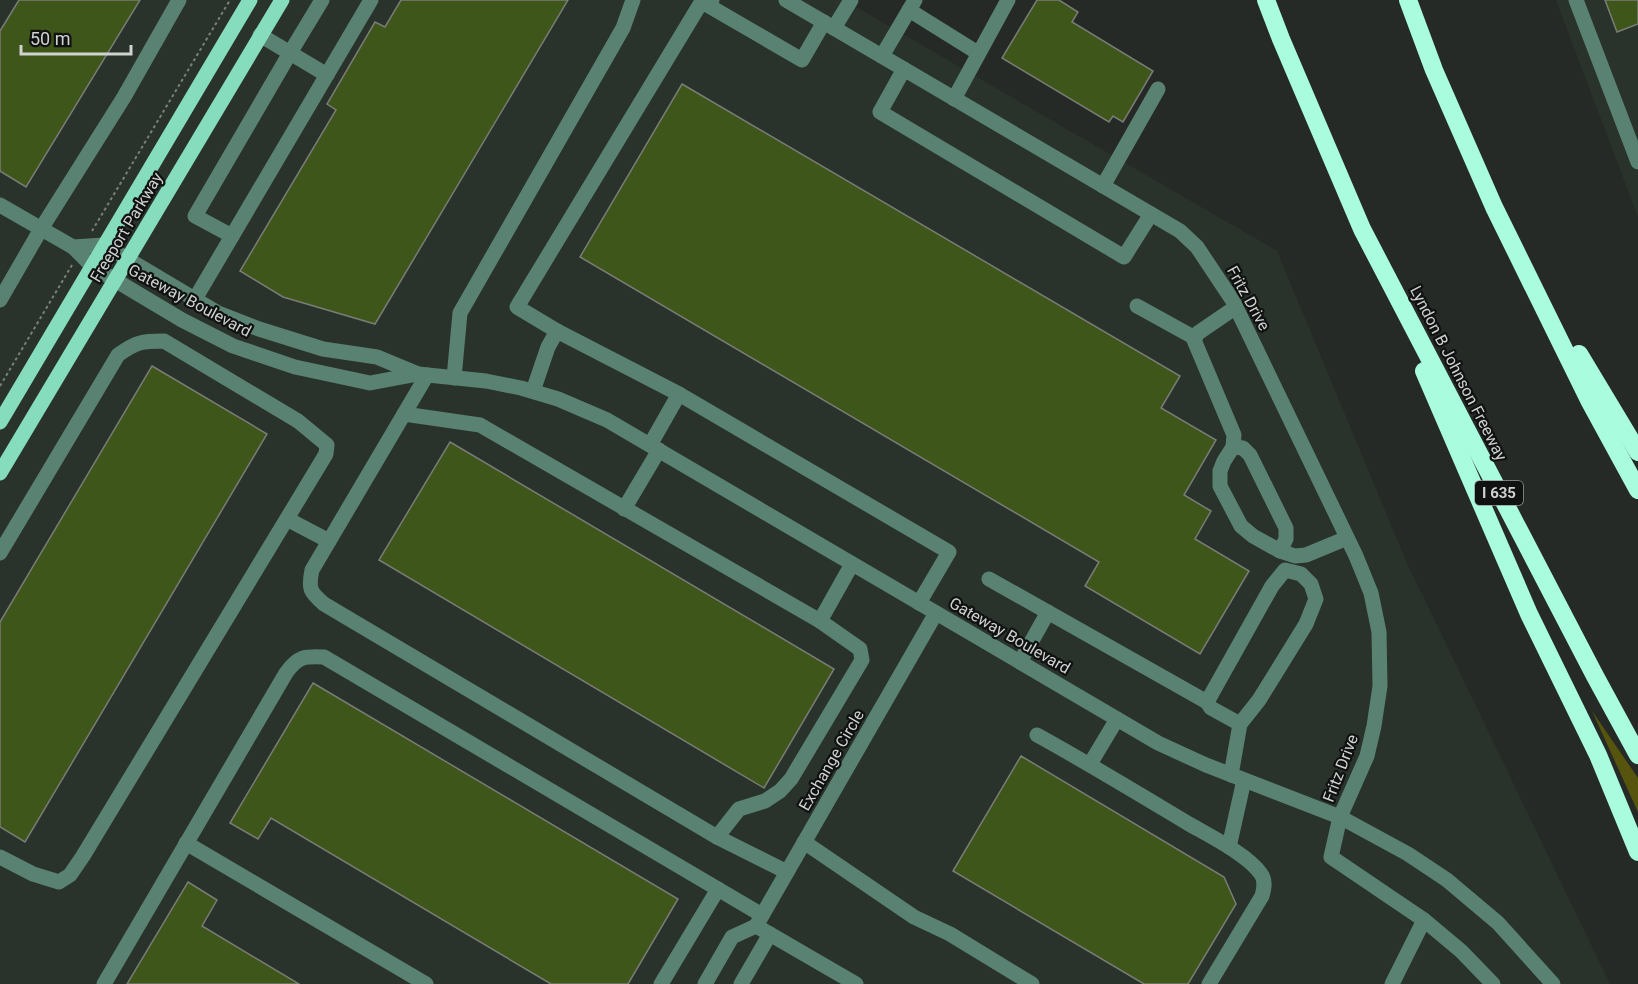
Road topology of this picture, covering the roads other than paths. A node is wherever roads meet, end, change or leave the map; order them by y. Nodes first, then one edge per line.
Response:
1 (179, 0) edge
2 (250, 0) edge
3 (282, 0) edge
4 (322, 0) edge
5 (371, 0) edge
6 (633, 0) edge
7 (786, 0) edge
8 (851, 0) edge
9 (1008, 0) edge
10 (1266, 0) edge
11 (1408, 0) edge
12 (1576, 0) edge
13 (710, 3) edge
14 (912, 5) edge
15 (829, 25) junction
16 (260, 35) junction
17 (290, 53) junction
18 (978, 53) junction
19 (882, 56) junction
20 (904, 69) junction
21 (327, 75) junction
22 (1158, 89) dead end
23 (954, 99) junction
24 (1638, 162) edge
25 (1103, 186) junction
26 (0, 205) edge
27 (1494, 207) junction
28 (1151, 214) junction
29 (41, 229) junction
30 (1362, 229) junction
31 (232, 236) junction
32 (104, 245) junction
33 (78, 249) junction
34 (128, 259) junction
35 (92, 266) junction
36 (115, 280) junction
37 (195, 299) junction
38 (0, 300) edge
39 (1137, 306) dead end
40 (1236, 307) junction
41 (180, 318) junction
42 (557, 331) junction
43 (1195, 338) junction
44 (164, 341) junction
45 (423, 375) junction
46 (454, 378) junction
47 (533, 391) junction
48 (679, 394) junction
49 (404, 414) junction
50 (0, 422) edge
51 (654, 447) junction
52 (1233, 447) junction
53 (1638, 452) edge
54 (0, 473) edge
55 (1638, 490) edge
56 (624, 508) junction
57 (287, 519) junction
58 (1347, 538) junction
59 (329, 541) junction
60 (1280, 551) junction
61 (0, 553) edge
62 (1299, 555) junction
63 (852, 564) junction
64 (1296, 573) junction
65 (989, 579) dead end
66 (919, 603) junction
67 (1047, 612) junction
68 (936, 613) junction
69 (820, 621) junction
70 (1020, 662) junction
71 (1207, 702) junction
72 (1117, 719) junction
73 (1240, 724) junction
74 (1037, 735) dead end
75 (1638, 755) edge
76 (1090, 764) junction
77 (1237, 778) junction
78 (1340, 817) junction
79 (717, 837) junction
80 (804, 842) junction
81 (186, 843) junction
82 (1229, 848) junction
83 (1638, 852) edge
84 (0, 857) edge
85 (787, 872) junction
86 (718, 889) junction
87 (759, 920) junction
88 (1424, 920) junction
89 (770, 934) junction
90 (1547, 982) edge
91 (104, 984) edge
92 (426, 984) edge
93 (662, 984) edge
94 (705, 984) edge
95 (741, 984) edge
96 (856, 984) edge
97 (1032, 984) edge
98 (1209, 984) edge
99 (1392, 984) edge
100 (1492, 984) edge

1 - 29 street
2 - 32 main road, Freeport Parkway
3 - 16 main road, Freeport Parkway
4 - 17 street
5 - 21 street
6 - 46 street
7 - 15 street, Fritz Drive
8 - 15 street
9 - 18 street
10 - 30 highway, Lyndon B Johnson Freeway / I 635
11 - 27 highway
12 - 24 street
13 - 15 street
13 - 42 street
14 - 18 street
14 - 19 street
15 - 19 street, Fritz Drive
16 - 17 street
16 - 34 main road, Freeport Parkway
17 - 21 street
17 - 31 street
18 - 23 street
19 - 20 street, Fritz Drive
20 - 23 street, Fritz Drive
20 - 28 street
21 - 31 street
22 - 25 street
23 - 25 street, Fritz Drive
25 - 28 street, Fritz Drive
26 - 29 street, Gateway Boulevard
27 - 53 highway
27 - 55 highway
28 - 40 street, Fritz Drive
29 - 33 street, Gateway Boulevard
29 - 38 street
30 - 75 highway, Lyndon B Johnson Freeway / I 635
30 - 83 highway
31 - 37 street
32 - 33 street
32 - 34 street, Gateway Boulevard
32 - 35 main road, Freeport Parkway
33 - 35 street, Gateway Boulevard
34 - 36 main road, Freeport Parkway
34 - 37 street, Gateway Boulevard
35 - 36 street, Gateway Boulevard
35 - 50 main road, Freeport Parkway
36 - 41 street, Gateway Boulevard
36 - 54 main road, Freeport Parkway
37 - 45 street, Gateway Boulevard
39 - 43 street
40 - 43 street
40 - 58 street, Fritz Drive
41 - 44 street
41 - 45 street, Gateway Boulevard
42 - 47 street
42 - 48 street
43 - 52 street
44 - 57 street
44 - 61 street
45 - 46 street, Gateway Boulevard
45 - 49 street
46 - 47 street, Gateway Boulevard
47 - 51 street, Gateway Boulevard
48 - 51 street
48 - 66 street
49 - 56 street
49 - 59 street
51 - 56 street
51 - 63 street, Gateway Boulevard
52 - 60 street
52 - 60 street
56 - 69 street
57 - 59 street
57 - 84 street
58 - 62 street
58 - 78 street, Fritz Drive
59 - 79 street
60 - 62 street
62 - 64 street
63 - 66 street, Gateway Boulevard
63 - 69 street
64 - 71 street
64 - 73 street
65 - 67 street
66 - 68 street, Gateway Boulevard
67 - 70 street
67 - 71 street
68 - 70 street, Gateway Boulevard
68 - 80 street, Exchange Circle
69 - 79 street
70 - 72 street, Gateway Boulevard
71 - 73 street
72 - 76 street
72 - 77 street, Gateway Boulevard
73 - 77 street
74 - 76 street
76 - 82 street
77 - 78 street, Gateway Boulevard
77 - 82 street
78 - 88 street, Fritz Drive
78 - 90 street, Gateway Boulevard
79 - 85 street
80 - 85 street, Exchange Circle
80 - 97 street
81 - 86 street
81 - 91 street
81 - 92 street
82 - 98 street
85 - 87 street, Exchange Circle
86 - 87 street
86 - 93 street
87 - 89 street
87 - 94 street
88 - 99 street
88 - 100 street
89 - 95 street
89 - 96 street

